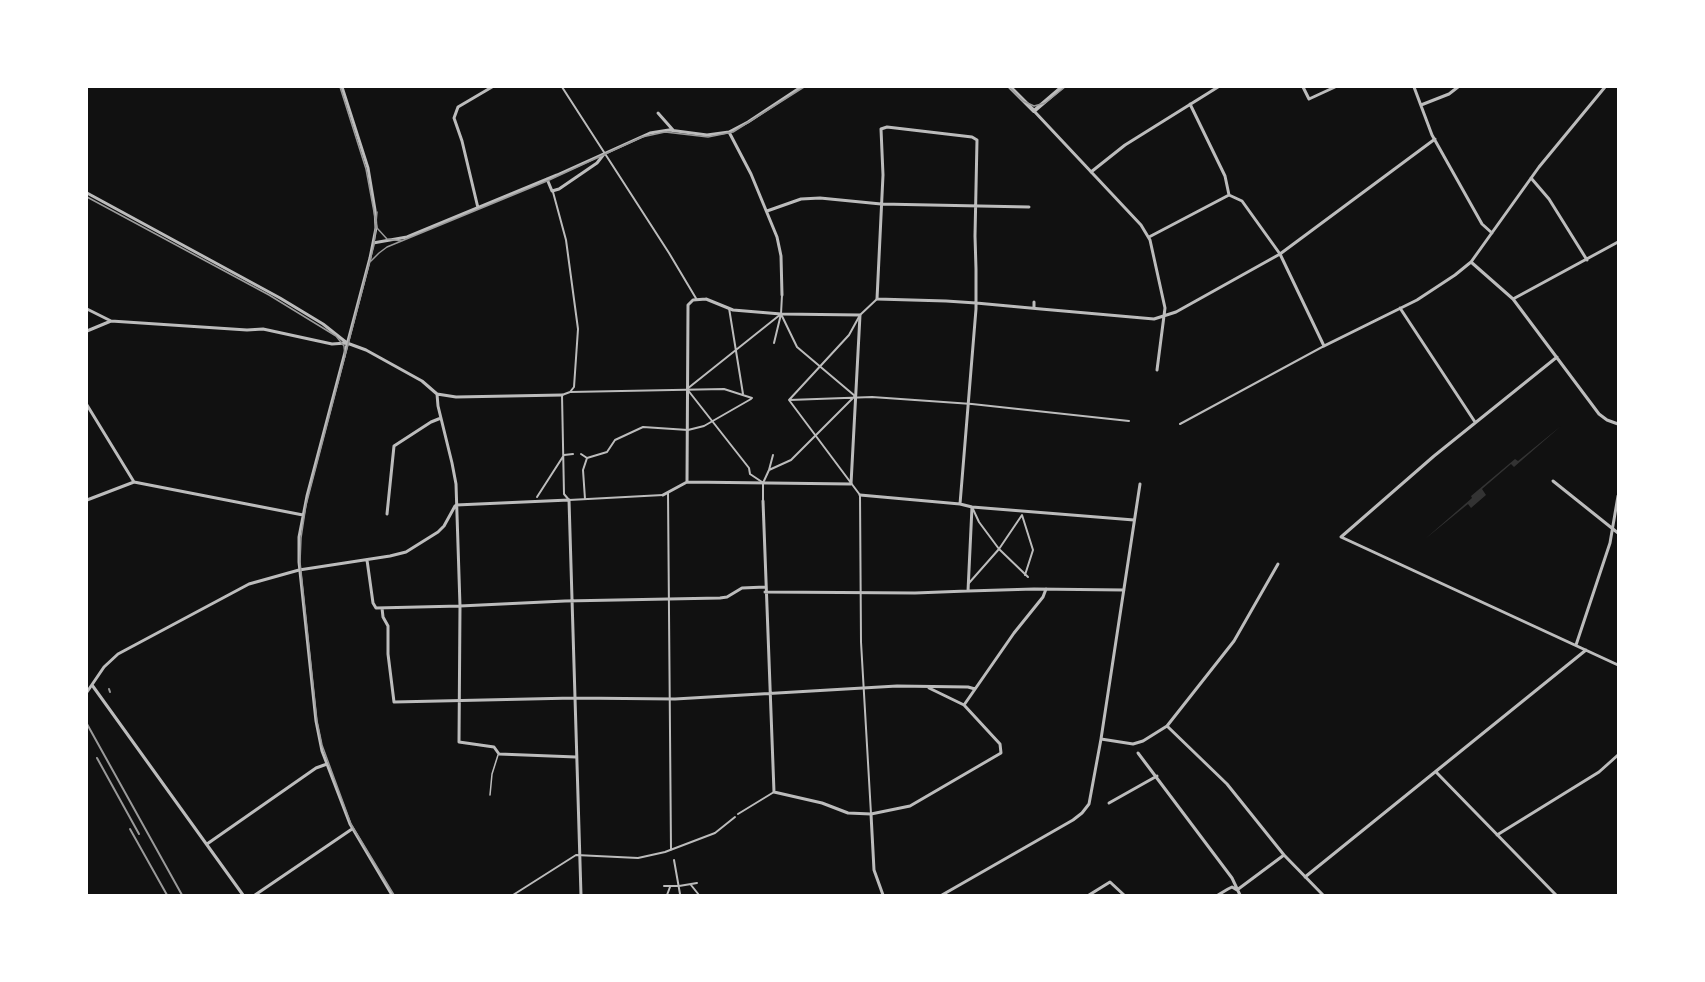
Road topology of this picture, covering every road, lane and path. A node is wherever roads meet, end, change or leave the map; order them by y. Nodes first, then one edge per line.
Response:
1 (342, 87) edge
2 (492, 87) edge
3 (562, 87) edge
4 (801, 87) edge
5 (1010, 87) edge
6 (1062, 87) edge
7 (1218, 87) edge
8 (1303, 87) edge
9 (1335, 87) edge
10 (1414, 87) edge
11 (1458, 87) edge
12 (1605, 87) edge
13 (1190, 104) junction
14 (1421, 105) junction
15 (1034, 111) junction
16 (658, 113) dead end
17 (671, 130) junction
18 (729, 132) junction
19 (1434, 139) junction
20 (604, 152) junction
21 (1091, 172) junction
22 (1531, 178) junction
23 (547, 179) junction
24 (552, 191) junction
25 (87, 193) edge
26 (1229, 195) junction
27 (881, 204) junction
28 (976, 207) junction
29 (1029, 207) dead end
30 (478, 208) junction
31 (767, 211) junction
32 (1492, 233) junction
33 (1149, 237) junction
34 (1618, 242) edge
35 (373, 243) junction
36 (1280, 254) junction
37 (1587, 260) junction
38 (1471, 262) junction
39 (782, 295) joint
40 (877, 298) junction
41 (1513, 299) junction
42 (697, 300) junction
43 (1034, 302) dead end
44 (976, 303) junction
45 (729, 308) junction
46 (1034, 308) junction
47 (1400, 308) junction
48 (87, 309) edge
49 (782, 314) junction
50 (860, 315) junction
51 (1165, 317) junction
52 (111, 321) junction
53 (87, 332) edge
54 (347, 343) junction
55 (774, 343) dead end
56 (1324, 346) junction
57 (1557, 357) junction
58 (820, 366) junction
59 (1157, 370) dead end
60 (687, 389) junction
61 (570, 392) junction
62 (437, 394) junction
63 (562, 395) junction
64 (743, 395) junction
65 (855, 396) junction
66 (789, 400) junction
67 (969, 404) junction
68 (88, 407) edge
69 (441, 418) junction
70 (712, 421) junction
71 (1129, 421) dead end
72 (1475, 423) junction
73 (1180, 424) dead end
74 (1618, 424) edge
75 (688, 430) junction
76 (816, 435) junction
77 (573, 454) dead end
78 (581, 454) dead end
79 (564, 455) junction
80 (773, 455) dead end
81 (587, 458) junction
82 (769, 470) junction
83 (1553, 481) dead end
84 (134, 482) junction
85 (687, 482) junction
86 (763, 483) junction
87 (851, 484) junction
88 (1140, 484) dead end
89 (668, 492) junction
90 (663, 495) joint
91 (860, 495) junction
92 (1618, 496) edge
93 (537, 497) dead end
94 (585, 499) junction
95 (87, 500) edge
96 (568, 500) junction
97 (763, 501) joint
98 (960, 504) junction
99 (456, 505) junction
100 (972, 507) junction
101 (387, 514) dead end
102 (303, 515) junction
103 (1134, 520) junction
104 (1613, 529) junction
105 (1618, 532) edge
106 (999, 549) junction
107 (367, 560) junction
108 (1278, 564) dead end
109 (299, 570) junction
110 (968, 584) junction
111 (765, 587) junction
112 (1047, 589) junction
113 (1124, 590) junction
114 (968, 591) junction
115 (765, 592) junction
116 (860, 593) junction
117 (669, 600) junction
118 (571, 601) junction
119 (460, 606) junction
120 (382, 608) junction
121 (1576, 645) junction
122 (1586, 650) junction
123 (1618, 665) edge
124 (92, 686) junction
125 (928, 687) junction
126 (863, 688) junction
127 (975, 689) junction
128 (87, 692) edge
129 (769, 693) junction
130 (574, 698) junction
131 (669, 699) junction
132 (459, 701) junction
133 (964, 705) junction
134 (1167, 726) junction
135 (1101, 739) junction
136 (1138, 753) dead end
137 (499, 754) junction
138 (576, 757) junction
139 (1617, 758) edge
140 (976, 762) dead end
141 (327, 764) junction
142 (979, 767) junction
143 (1435, 771) junction
144 (1156, 776) junction
145 (774, 792) junction
146 (490, 795) dead end
147 (1109, 803) dead end
148 (738, 814) dead end
149 (871, 814) junction
150 (735, 817) dead end
151 (352, 829) junction
152 (1497, 834) junction
153 (207, 844) junction
154 (671, 849) junction
155 (580, 855) junction
156 (1284, 855) junction
157 (674, 860) dead end
158 (1305, 877) junction
159 (697, 883) dead end
160 (691, 885) junction
161 (664, 886) dead end
162 (679, 886) junction
163 (670, 887) junction
164 (1238, 890) junction
165 (680, 894) edge
166 (243, 895) edge
167 (255, 895) edge
168 (392, 895) edge
169 (513, 895) edge
170 (581, 895) edge
171 (667, 895) edge
172 (699, 895) edge
173 (884, 895) edge
174 (942, 895) edge
175 (1089, 895) edge
176 (1124, 895) edge
177 (1218, 895) edge
178 (1240, 895) edge
179 (1323, 895) edge
180 (1556, 895) edge

1 - 35 street
2 - 30 street
3 - 20 street
4 - 18 street
5 - 15 street
6 - 15 street
7 - 13 street
8 - 9 street
10 - 14 street
11 - 14 street
12 - 22 street
13 - 21 street
13 - 26 street
14 - 19 street
15 - 21 street
16 - 17 street
17 - 18 street
17 - 20 street
18 - 31 street
19 - 32 street
19 - 36 street
20 - 23 street
20 - 24 street
20 - 42 street
21 - 33 street
22 - 32 street
22 - 37 street
23 - 24 street
23 - 30 street
24 - 61 street
25 - 54 street
26 - 33 street
26 - 36 street
27 - 28 street
27 - 28 street
27 - 31 street
27 - 40 street
28 - 29 street
28 - 44 street
30 - 35 street
31 - 39 street
32 - 38 street
33 - 51 street
34 - 37 street
35 - 54 street
36 - 51 street
36 - 56 street
37 - 41 street
38 - 41 street
38 - 47 street
39 - 49 street
40 - 44 street
40 - 50 street
41 - 57 street
42 - 45 street
42 - 60 street
43 - 46 street
44 - 46 street
44 - 67 street
45 - 49 street
45 - 64 street
46 - 51 street
47 - 56 street
47 - 72 street
48 - 52 street
49 - 50 street
49 - 55 street
49 - 58 street
49 - 60 street
50 - 58 street
50 - 65 street
51 - 59 street
52 - 53 street
52 - 54 street
54 - 62 street
54 - 102 street
56 - 73 street
57 - 72 street
57 - 74 street
58 - 65 street
58 - 66 street
60 - 61 street
60 - 64 street
60 - 70 street
60 - 75 street
61 - 63 street
62 - 63 street
62 - 69 street
63 - 79 street
64 - 70 street
65 - 66 street
65 - 67 street
65 - 76 street
65 - 87 street
66 - 76 street
67 - 71 street
67 - 98 street
68 - 84 street
69 - 99 street
69 - 101 street
70 - 75 street
70 - 86 street
72 - 121 street
75 - 81 street
75 - 85 street
76 - 82 street
76 - 87 street
77 - 79 street
78 - 81 street
79 - 93 street
79 - 96 street
80 - 82 street
81 - 94 street
82 - 86 street
83 - 104 street
84 - 95 street
84 - 102 street
85 - 86 street
85 - 89 street
86 - 87 street
86 - 97 street
87 - 91 street
88 - 103 street
89 - 90 street
89 - 117 street
90 - 94 street
91 - 98 street
91 - 116 street
92 - 104 street
94 - 96 street
96 - 99 street
96 - 118 street
97 - 111 street
98 - 100 street
99 - 107 street
99 - 119 street
100 - 103 street
100 - 106 street
100 - 110 street
102 - 109 street
103 - 113 street
104 - 105 street
104 - 121 street
106 - 106 street
106 - 110 street
107 - 109 street
107 - 120 street
108 - 134 street
109 - 124 street
109 - 141 street
110 - 114 street
111 - 115 street
111 - 117 street
112 - 113 street
112 - 114 street
112 - 127 street
113 - 135 street
114 - 116 street
115 - 116 street
115 - 129 street
116 - 126 street
117 - 118 street
117 - 131 street
118 - 119 street
118 - 130 street
119 - 120 street
119 - 132 street
120 - 132 street
121 - 122 street
122 - 123 street
122 - 143 street
124 - 128 street
124 - 153 street
125 - 126 street
125 - 127 street
125 - 133 street
126 - 129 street
126 - 149 street
127 - 133 street
129 - 131 street
129 - 145 street
130 - 131 street
130 - 132 street
130 - 138 street
131 - 154 street
132 - 137 street
133 - 142 street
134 - 135 street
134 - 156 street
135 - 174 street
136 - 144 street
137 - 138 street
137 - 146 lane
138 - 155 street
139 - 152 street
140 - 142 street
141 - 151 street
141 - 153 street
142 - 149 street
143 - 152 street
143 - 158 street
144 - 147 street
144 - 164 street
145 - 148 street
145 - 149 street
149 - 173 street
150 - 154 street
151 - 167 street
151 - 168 street
152 - 180 street
153 - 166 street
154 - 155 street
155 - 169 street
155 - 170 street
156 - 158 street
156 - 164 street
157 - 162 street
158 - 179 street
159 - 160 street
160 - 162 street
160 - 172 street
161 - 163 street
162 - 163 street
162 - 165 street
163 - 171 street
164 - 177 street
164 - 178 street
175 - 176 street

